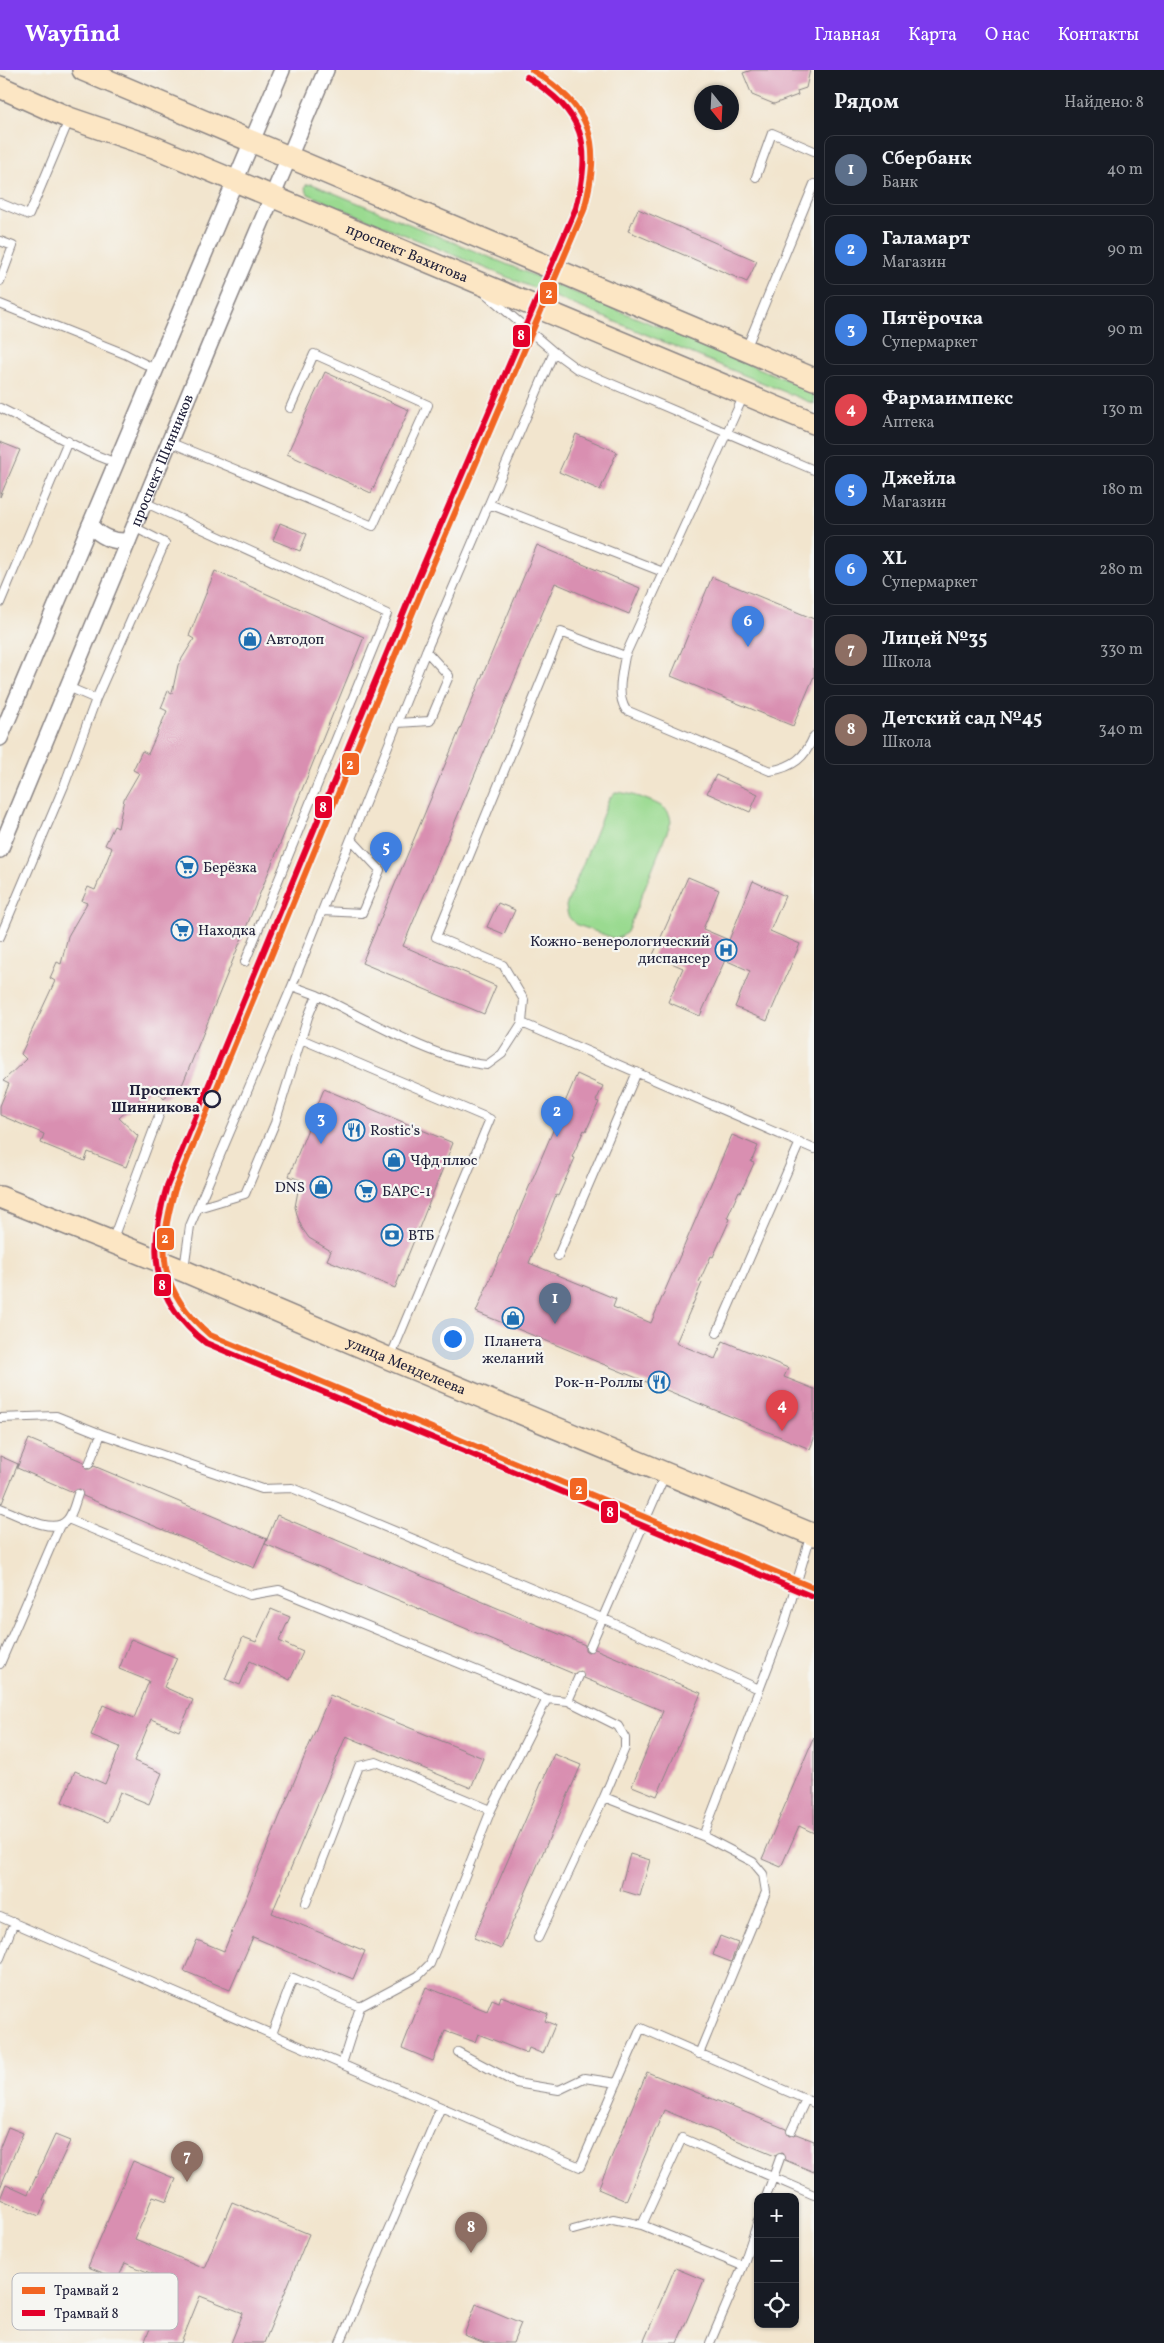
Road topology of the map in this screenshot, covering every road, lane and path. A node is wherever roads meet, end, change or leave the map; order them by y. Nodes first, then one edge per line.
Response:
1 (83, 70) edge
2 (282, 70) edge
3 (326, 70) edge
4 (0, 87) edge
5 (69, 118) junction
6 (252, 141) junction
7 (814, 151) edge
8 (290, 156) junction
9 (756, 177) dead end
10 (235, 181) junction
11 (814, 184) edge
12 (273, 198) junction
13 (0, 203) edge
14 (0, 241) edge
15 (466, 277) junction
16 (0, 281) edge
17 (0, 304) edge
18 (745, 351) junction
19 (554, 352) junction
20 (155, 369) junction
21 (814, 378) edge
22 (744, 393) junction
23 (0, 408) edge
24 (290, 408) dead end
25 (814, 423) edge
26 (726, 432) junction
27 (68, 441) junction
28 (169, 442) junction
29 (116, 463) junction
30 (814, 470) edge
31 (144, 502) junction
32 (489, 504) junction
33 (90, 525) junction
34 (131, 534) junction
35 (663, 572) junction
36 (0, 603) edge
37 (426, 651) junction
38 (625, 656) junction
39 (68, 687) junction
40 (96, 699) junction
41 (397, 723) junction
42 (814, 736) edge
43 (0, 738) edge
44 (351, 840) junction
45 (0, 850) edge
46 (0, 911) edge
47 (322, 911) junction
48 (9, 915) junction
49 (0, 937) edge
50 (245, 962) dead end
51 (292, 986) junction
52 (316, 995) junction
53 (522, 1023) junction
54 (301, 1039) junction
55 (637, 1072) junction
56 (161, 1110) dead end
57 (800, 1142) junction
58 (814, 1149) edge
59 (0, 1197) edge
60 (198, 1208) junction
61 (112, 1241) junction
62 (558, 1256) dead end
63 (184, 1271) junction
64 (717, 1333) dead end
65 (390, 1359) junction
66 (0, 1418) edge
67 (101, 1434) junction
68 (89, 1464) dead end
69 (666, 1473) junction
70 (78, 1494) dead end
71 (0, 1508) edge
72 (68, 1520) junction
73 (60, 1525) junction
74 (812, 1534) edge
75 (602, 1618) junction
76 (590, 1647) dead end
77 (0, 1664) edge
78 (579, 1676) dead end
79 (760, 1689) junction
80 (547, 1699) junction
81 (568, 1701) junction
82 (604, 1797) junction
83 (491, 1810) junction
84 (703, 1836) junction
85 (306, 1903) dead end
86 (0, 1917) edge
87 (14, 1922) junction
88 (538, 1938) dead end
89 (0, 1958) edge
90 (360, 2007) junction
91 (272, 2034) junction
92 (458, 2052) dead end
93 (699, 2054) junction
94 (342, 2064) junction
95 (617, 2083) junction
96 (806, 2099) junction
97 (814, 2103) edge
98 (441, 2107) junction
99 (791, 2131) dead end
100 (780, 2158) dead end
101 (772, 2178) junction
102 (767, 2193) edge
103 (814, 2195) edge
104 (642, 2225) junction
105 (574, 2230) dead end
106 (754, 2233) edge
107 (743, 2266) junction
108 (340, 2343) edge
109 (710, 2343) edge

1 - 6 main road
2 - 6 street
3 - 8 street, проспект Шинников
4 - 5 main road, проспект Вахитова
5 - 10 main road, проспект Вахитова
5 - 13 lane
6 - 8 main road
6 - 10 street
7 - 9 lane
8 - 12 street, проспект Шинников
8 - 18 main road
10 - 12 main road, проспект Вахитова
10 - 20 street
11 - 18 lane
12 - 15 main road, проспект Вахитова
12 - 28 street, проспект Шинников
14 - 16 lane
15 - 19 lane
15 - 22 main road, проспект Вахитова
17 - 20 lane
18 - 21 main road
19 - 26 lane
19 - 32 lane
20 - 29 street
22 - 25 main road, проспект Вахитова
22 - 26 lane
23 - 27 lane
24 - 28 lane
26 - 30 lane
26 - 35 lane
27 - 29 lane
27 - 36 lane
28 - 31 street, проспект Шинников
29 - 33 street
31 - 34 street, проспект Шинников
31 - 50 lane
32 - 35 lane
32 - 37 lane
33 - 34 street
33 - 43 street
34 - 39 street, проспект Шинников
34 - 40 lane
35 - 38 lane
37 - 41 lane
37 - 41 lane
38 - 42 lane
38 - 53 lane
39 - 40 lane
39 - 45 street, проспект Шинников
40 - 48 lane
41 - 44 lane
44 - 47 lane
44 - 47 lane
46 - 48 lane
47 - 51 lane
48 - 49 lane
51 - 52 lane
51 - 60 lane
52 - 53 lane
52 - 54 lane
53 - 55 lane
54 - 60 lane
54 - 65 lane
55 - 57 lane
55 - 62 lane
56 - 61 lane
57 - 58 lane
57 - 64 lane
59 - 61 main road, улица Менделеева
60 - 63 lane
61 - 63 main road, улица Менделеева
63 - 65 main road, улица Менделеева
65 - 69 main road, улица Менделеева
66 - 67 lane
67 - 68 lane
67 - 75 lane
69 - 74 main road, улица Менделеева
69 - 75 lane
70 - 72 lane
71 - 73 lane
72 - 73 lane
72 - 80 lane
73 - 77 lane
74 - 79 lane
75 - 76 lane
75 - 79 lane
78 - 81 lane
79 - 84 lane
80 - 81 lane
80 - 83 lane
81 - 82 lane
82 - 84 lane
82 - 88 lane
83 - 85 lane
83 - 90 lane
84 - 93 lane
86 - 87 lane
87 - 89 lane
87 - 91 lane
90 - 91 lane
90 - 94 lane
91 - 94 lane
92 - 95 lane
93 - 95 lane
93 - 96 lane
94 - 98 lane
95 - 98 lane
96 - 97 lane
96 - 99 lane
98 - 108 lane
100 - 101 lane
101 - 102 lane
101 - 103 lane
101 - 104 lane
104 - 105 lane
104 - 107 lane
106 - 107 lane
107 - 109 lane

